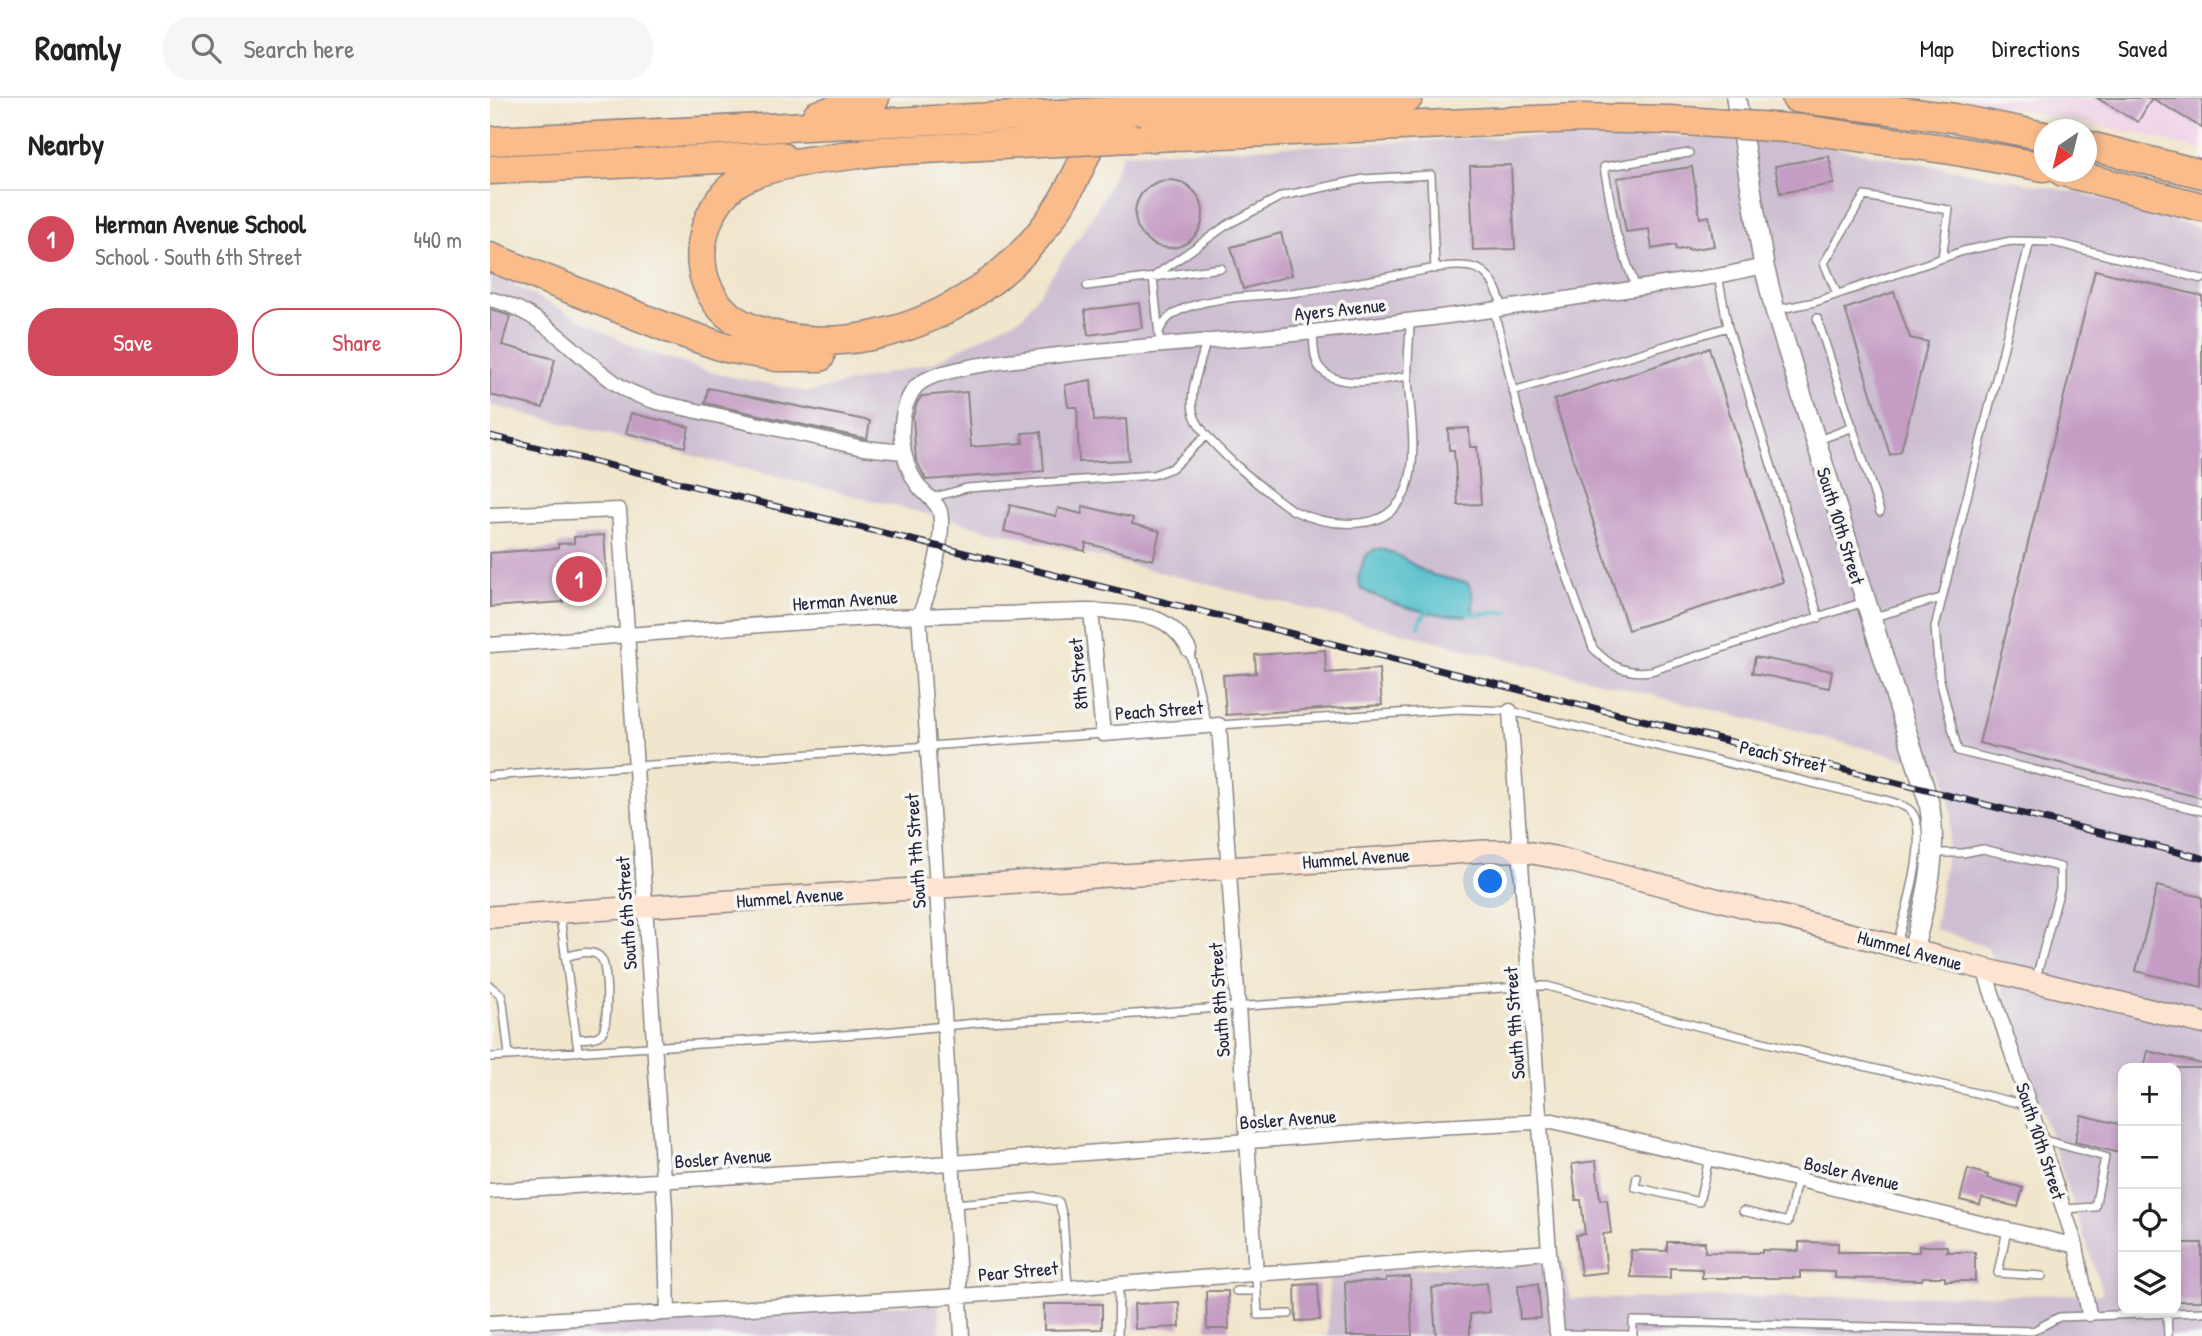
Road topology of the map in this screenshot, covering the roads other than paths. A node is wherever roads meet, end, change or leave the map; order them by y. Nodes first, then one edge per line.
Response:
1 (875, 98) edge
2 (1106, 98) edge
3 (1408, 98) edge
4 (1736, 98) edge
5 (1797, 98) edge
6 (1130, 104) edge
7 (1059, 128) junction
8 (698, 133) junction
9 (2034, 134) edge
10 (490, 141) edge
11 (2097, 148) edge
12 (883, 151) junction
13 (1689, 153) dead end
14 (2034, 165) edge
15 (490, 170) edge
16 (2202, 174) edge
17 (2097, 181) edge
18 (2202, 207) edge
19 (2030, 241) junction
20 (490, 257) edge
21 (1942, 258) junction
22 (1764, 266) junction
23 (1221, 268) dead end
24 (1435, 269) junction
25 (1718, 276) junction
26 (1153, 277) junction
27 (2202, 279) edge
28 (1087, 286) dead end
29 (1636, 288) junction
30 (1837, 294) junction
31 (490, 299) edge
32 (1498, 309) junction
33 (1775, 310) junction
34 (1817, 318) dead end
35 (1410, 320) junction
36 (1728, 327) junction
37 (1313, 331) junction
38 (1159, 340) junction
39 (1206, 341) junction
40 (1408, 376) junction
41 (920, 383) joint
42 (1513, 391) junction
43 (1853, 427) junction
44 (1206, 436) junction
45 (1815, 441) junction
46 (904, 452) junction
47 (930, 499) junction
48 (1880, 512) dead end
49 (490, 515) edge
50 (1941, 598) junction
51 (1868, 610) junction
52 (1091, 611) junction
53 (919, 615) junction
54 (1819, 618) junction
55 (626, 635) junction
56 (490, 645) edge
57 (1189, 650) joint
58 (1510, 711) junction
59 (1214, 725) junction
60 (1103, 734) junction
61 (927, 746) junction
62 (635, 766) junction
63 (490, 776) edge
64 (2202, 811) edge
65 (1521, 851) junction
66 (1934, 853) junction
67 (1229, 867) junction
68 (937, 887) junction
69 (645, 907) junction
70 (559, 912) junction
71 (490, 917) edge
72 (1905, 948) junction
73 (565, 957) junction
74 (1984, 969) junction
75 (2035, 982) junction
76 (490, 986) edge
77 (1531, 986) junction
78 (1238, 1005) junction
79 (2202, 1023) edge
80 (946, 1025) junction
81 (576, 1039) junction
82 (653, 1045) junction
83 (578, 1050) junction
84 (509, 1055) junction
85 (490, 1056) edge
86 (2030, 1106) junction
87 (1540, 1121) junction
88 (2040, 1139) junction
89 (1248, 1141) junction
90 (1709, 1159) junction
91 (951, 1163) junction
92 (1637, 1177) dead end
93 (1797, 1180) junction
94 (663, 1181) junction
95 (490, 1191) edge
96 (954, 1204) junction
97 (2064, 1209) junction
98 (1743, 1211) dead end
99 (2007, 1230) junction
100 (2076, 1246) junction
101 (1549, 1252) junction
102 (1256, 1273) junction
103 (2042, 1276) dead end
104 (1119, 1283) junction
105 (1068, 1286) junction
106 (1236, 1291) dead end
107 (1257, 1291) junction
108 (959, 1296) junction
109 (2181, 1312) edge
110 (2202, 1312) edge
111 (668, 1313) junction
112 (2118, 1313) edge
113 (1289, 1314) dead end
114 (2089, 1314) junction
115 (2167, 1315) edge
116 (490, 1323) edge
117 (1555, 1334) edge
118 (1633, 1335) edge
119 (962, 1336) edge
120 (1118, 1336) edge
121 (2168, 1336) edge

1 - 8 highway
2 - 12 highway
3 - 6 highway
4 - 22 street, South 10th Street
5 - 9 highway
6 - 7 highway, bridge
6 - 20 highway
7 - 8 highway
7 - 12 highway
7 - 14 highway, bridge
8 - 10 highway
11 - 16 highway
12 - 15 highway
13 - 29 lane
17 - 18 highway
19 - 21 lane
19 - 27 lane
19 - 50 lane
21 - 30 lane
21 - 30 lane
22 - 25 street, Ayers Avenue
22 - 33 street, South 10th Street
23 - 26 lane
24 - 26 lane
24 - 32 lane
24 - 38 lane
25 - 29 street, Ayers Avenue
25 - 36 lane
26 - 28 lane
26 - 38 lane
29 - 32 street, Ayers Avenue
30 - 33 lane
31 - 46 street
32 - 35 street, Ayers Avenue
32 - 42 lane
33 - 45 street, South 10th Street
34 - 43 lane
35 - 37 street, Ayers Avenue
35 - 40 lane
36 - 42 lane
36 - 54 lane
37 - 39 street, Ayers Avenue
37 - 40 lane
38 - 39 street, Ayers Avenue
38 - 41 street, Ayers Avenue
39 - 44 lane
40 - 44 lane
41 - 46 street, South 7th Street
42 - 54 lane
43 - 45 lane
43 - 48 lane
44 - 47 lane
45 - 51 street, South 10th Street
46 - 47 street, South 7th Street
47 - 53 street, South 7th Street
49 - 55 street, South 6th Street
50 - 51 lane
50 - 64 lane
51 - 54 lane
51 - 66 street, South 10th Street
52 - 53 street, Herman Avenue
52 - 57 street, Herman Avenue
52 - 60 street, 8th Street
53 - 55 street, Herman Avenue
53 - 61 street, South 7th Street
55 - 56 street, Herman Avenue
55 - 62 street, South 6th Street
57 - 59 lane
58 - 59 lane, Peach Street
58 - 65 street, South 9th Street
58 - 72 lane, Peach Street
59 - 60 street, Peach Street
59 - 67 street, South 8th Street
60 - 61 lane
61 - 62 lane
61 - 68 street, South 7th Street
62 - 63 lane
62 - 69 street, South 6th Street
65 - 67 main road, Hummel Avenue
65 - 72 main road, Hummel Avenue
65 - 77 street, South 9th Street
66 - 72 street, South 10th Street
66 - 75 lane
67 - 68 main road, Hummel Avenue
67 - 78 street, South 8th Street
68 - 69 main road, Hummel Avenue
68 - 80 street, South 7th Street
69 - 70 main road, Hummel Avenue
69 - 82 street, South 6th Street
70 - 71 main road, Hummel Avenue
70 - 73 lane
72 - 74 main road, Hummel Avenue
73 - 81 lane
73 - 81 lane
74 - 75 main road, Hummel Avenue
74 - 86 street, South 10th Street
75 - 79 main road, Hummel Avenue
76 - 84 lane
77 - 78 lane
77 - 86 lane
77 - 87 street, South 9th Street
78 - 80 lane
78 - 89 street, South 8th Street
80 - 82 lane
80 - 91 street, South 7th Street
81 - 83 lane
82 - 83 lane
82 - 94 street, South 6th Street
83 - 84 lane
84 - 85 lane
86 - 88 street, South 10th Street
87 - 89 street, Bosler Avenue
87 - 90 street, Bosler Avenue
87 - 101 street, South 9th Street
88 - 97 street, South 10th Street
88 - 97 lane
89 - 91 street, Bosler Avenue
89 - 102 street, South 8th Street
90 - 92 lane
90 - 93 street, Bosler Avenue
91 - 94 street, Bosler Avenue
91 - 96 street, South 7th Street
93 - 98 lane
93 - 99 street, Bosler Avenue
94 - 95 street, Bosler Avenue
94 - 111 street, South 6th Street
96 - 105 lane
96 - 108 street, South 7th Street
97 - 100 street, South 10th Street
99 - 100 street, Bosler Avenue
99 - 103 lane
100 - 114 street, South 10th Street
101 - 102 street, Pear Street
101 - 117 street, South 9th Street
102 - 104 street, Pear Street
102 - 107 lane
104 - 105 street, Pear Street
104 - 120 lane
105 - 108 street, Pear Street
106 - 107 lane
107 - 113 lane
108 - 111 street, Pear Street
108 - 119 street, South 7th Street
109 - 110 lane
111 - 116 street, Pear Street
112 - 114 lane
114 - 118 lane
115 - 121 lane
117 - 118 lane

